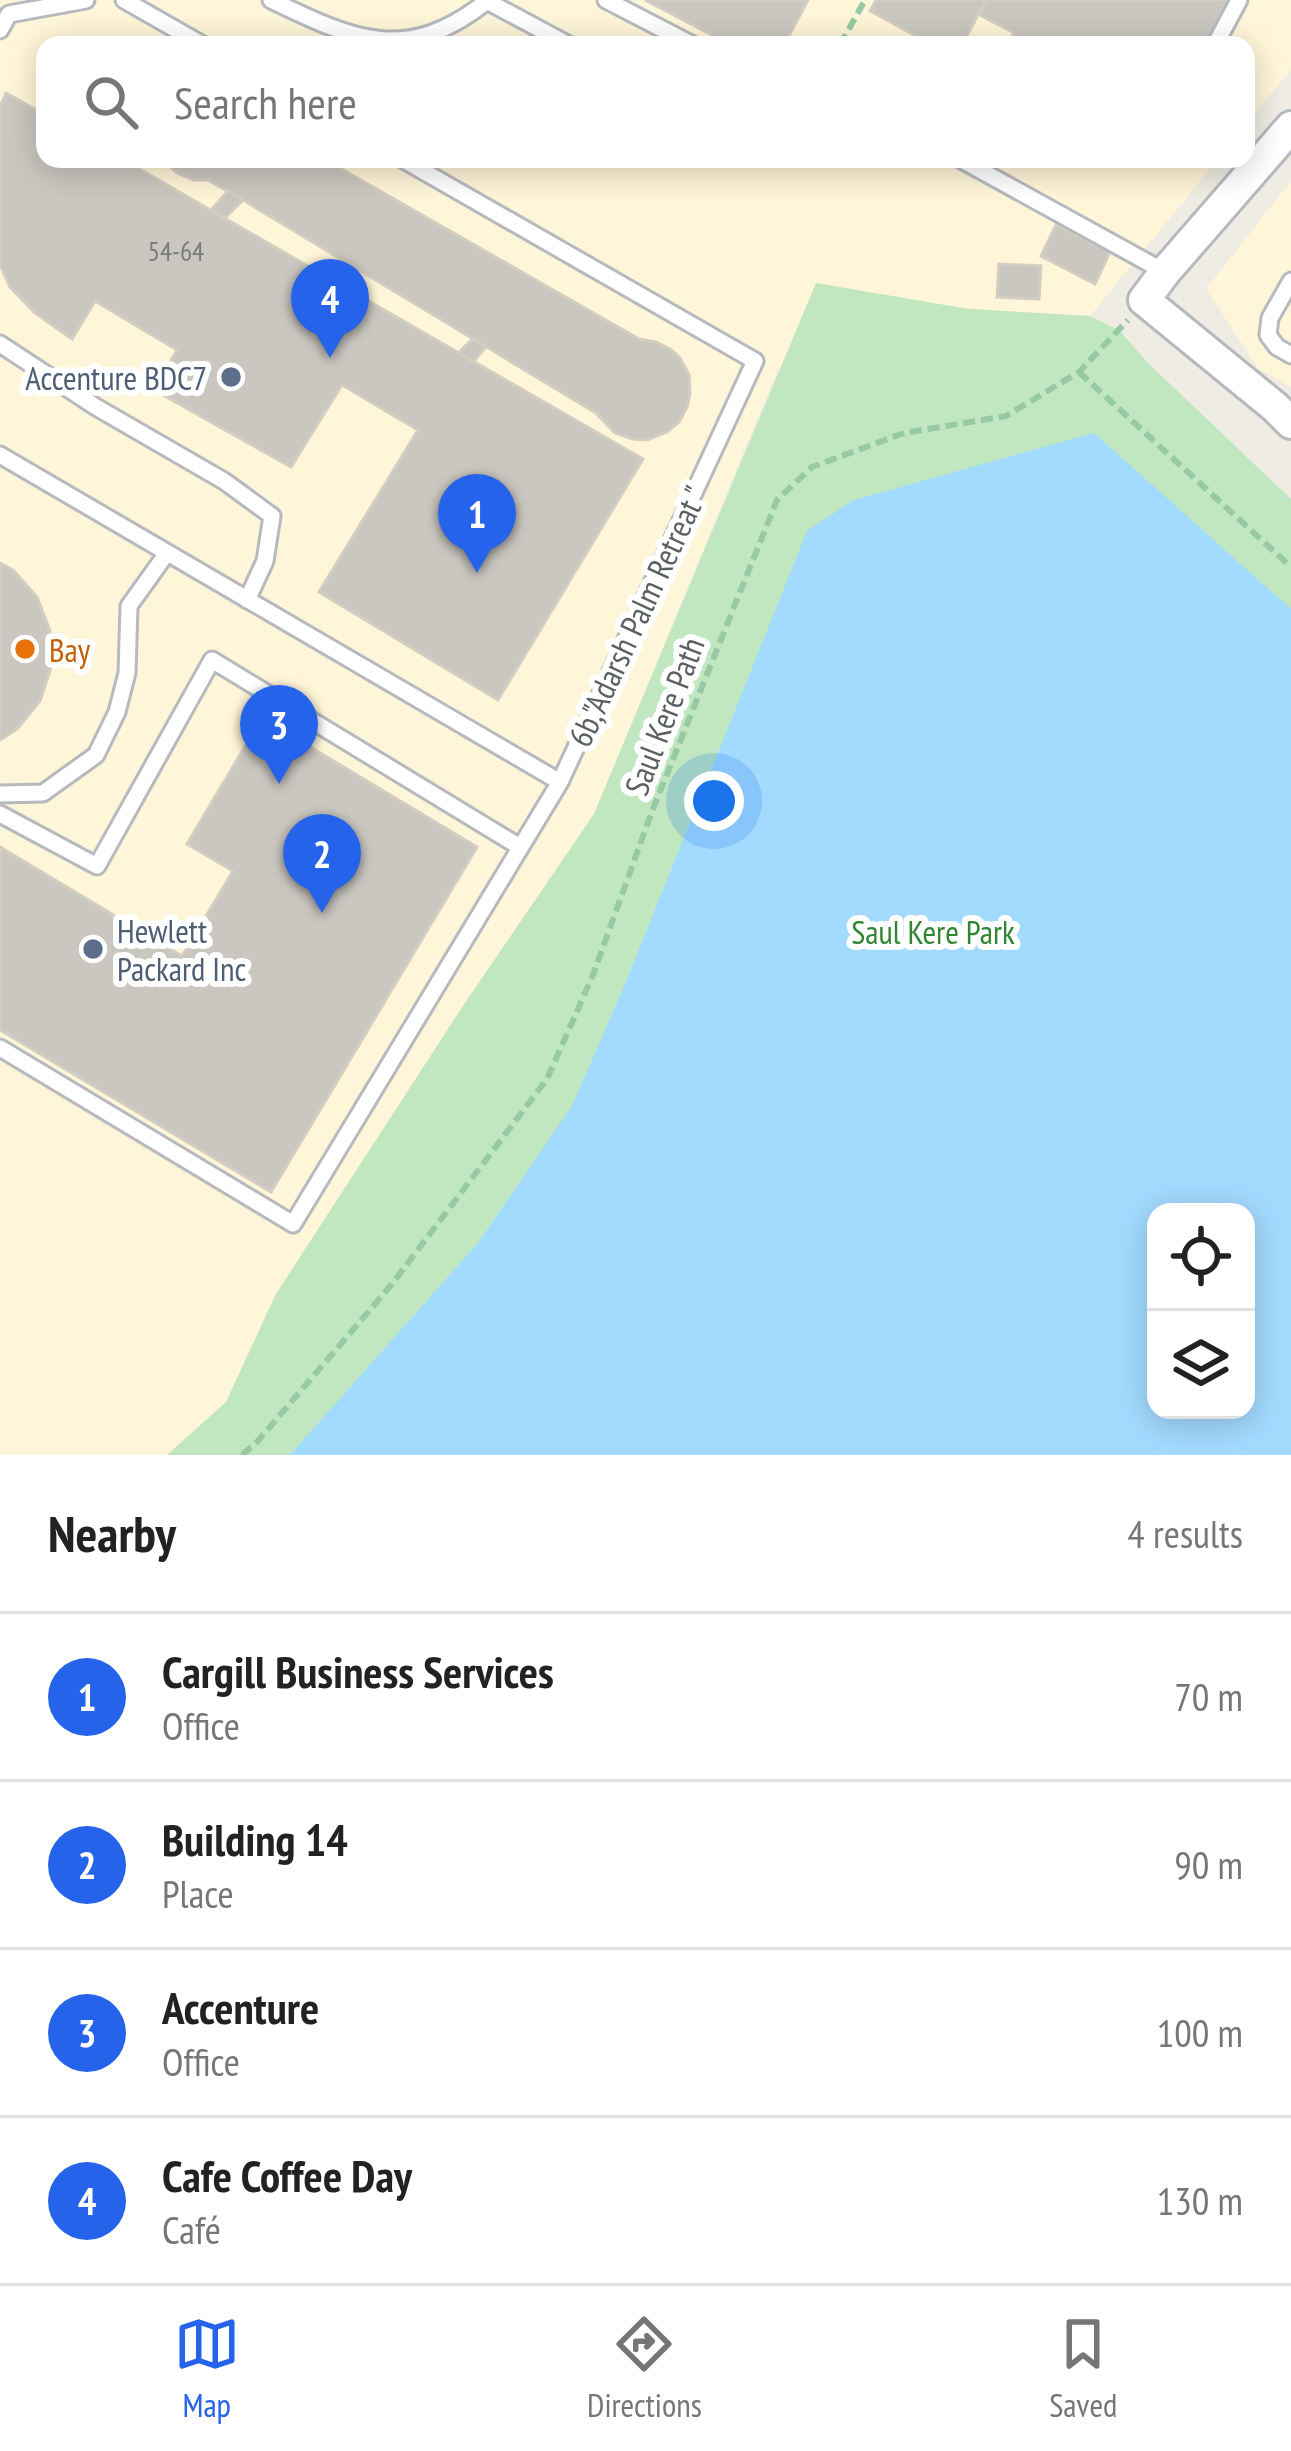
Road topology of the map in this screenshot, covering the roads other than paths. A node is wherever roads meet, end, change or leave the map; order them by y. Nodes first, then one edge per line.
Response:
1 (86, 0) edge
2 (124, 0) edge
3 (271, 0) edge
4 (486, 0) edge
5 (606, 0) edge
6 (1239, 0) edge
7 (3, 17) edge
8 (186, 36) edge
9 (361, 36) edge
10 (419, 36) edge
11 (552, 36) edge
12 (676, 36) edge
13 (1220, 36) edge
14 (1291, 127) edge
15 (418, 168) edge
16 (976, 168) edge
17 (1166, 272) junction
18 (1291, 281) edge
19 (0, 344) edge
20 (1291, 355) edge
21 (1291, 423) edge
22 (0, 454) edge
23 (167, 553) junction
24 (247, 601) junction
25 (560, 782) junction
26 (0, 794) edge
27 (0, 814) edge
28 (520, 847) junction
29 (0, 1048) edge

1 - 7 lane
2 - 8 lane
3 - 9 lane
4 - 10 lane
4 - 11 lane
5 - 12 lane
6 - 13 lane
14 - 17 street
15 - 25 lane, 6b,"Adarsh Palm Retreat "
16 - 17 lane
17 - 21 street
18 - 20 lane
19 - 24 lane
22 - 23 lane, 6b,"Adarsh Palm Retreat "
23 - 24 lane, 6b,"Adarsh Palm Retreat "
23 - 26 lane
24 - 25 lane, 6b,"Adarsh Palm Retreat "
25 - 28 lane
27 - 28 lane
28 - 29 lane

